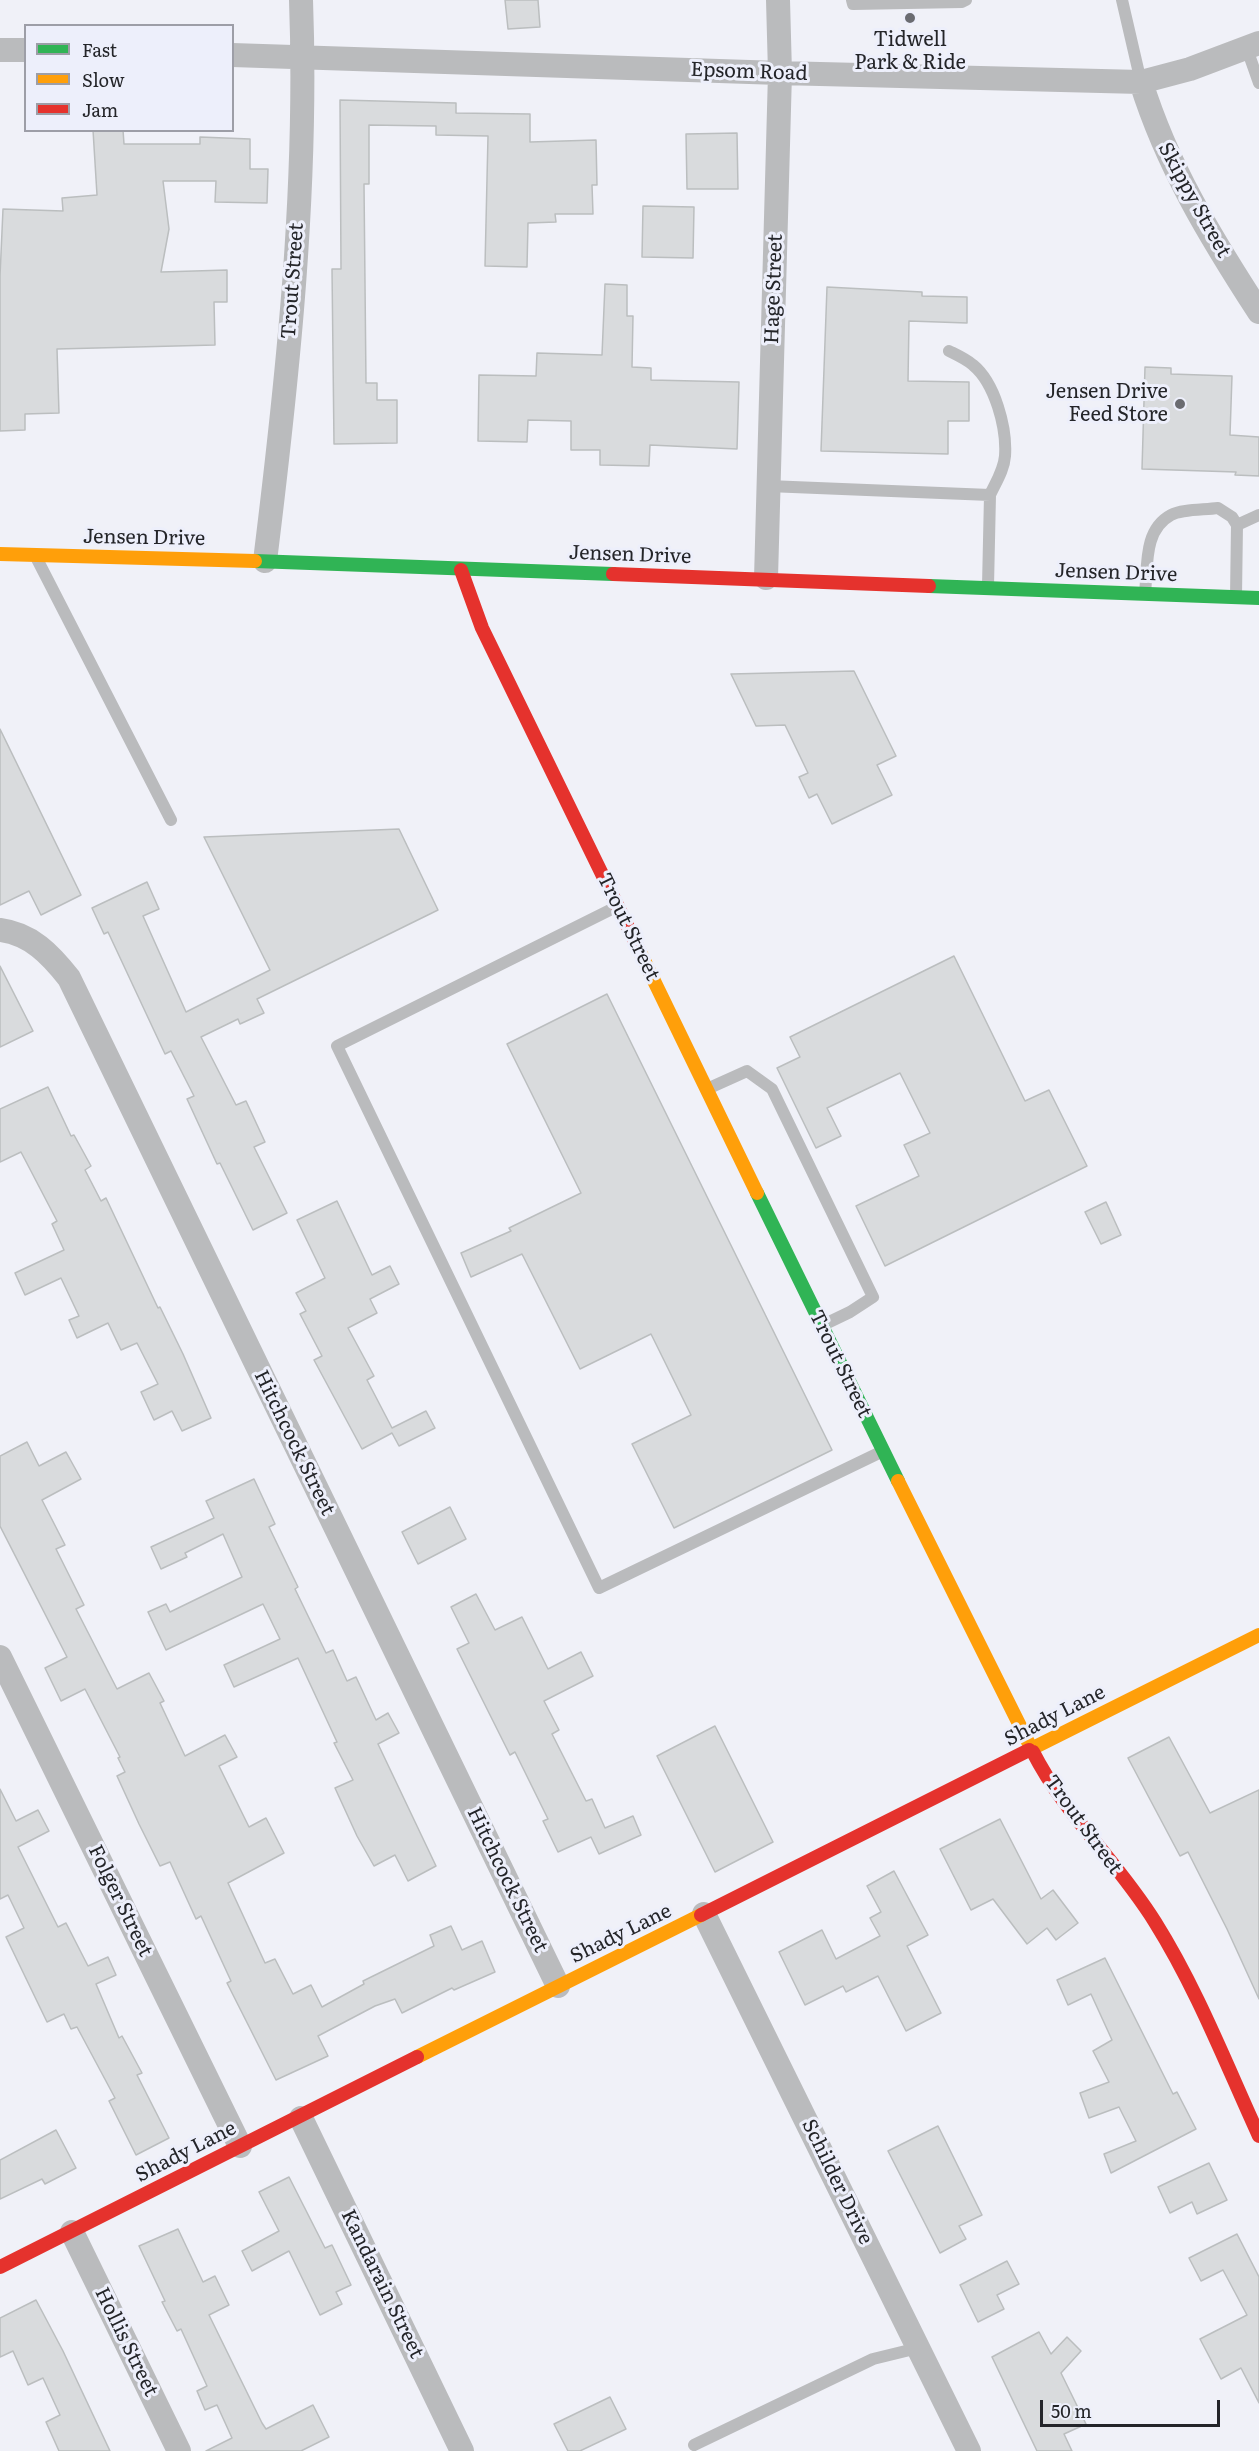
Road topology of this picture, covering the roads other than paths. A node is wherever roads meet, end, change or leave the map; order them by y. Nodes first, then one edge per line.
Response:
1 (301, 0) edge
2 (778, 0) edge
3 (852, 0) edge
4 (966, 0) edge
5 (1122, 0) edge
6 (1253, 46) edge
7 (0, 50) edge
8 (24, 50) edge
9 (234, 55) edge
10 (302, 57) junction
11 (780, 73) junction
12 (1141, 82) junction
13 (1259, 83) edge
14 (1259, 312) edge
15 (949, 351) dead end
16 (768, 486) junction
17 (990, 495) junction
18 (1259, 516) edge
19 (1237, 525) junction
20 (0, 554) edge
21 (35, 555) junction
22 (265, 561) junction
23 (461, 570) junction
24 (766, 578) junction
25 (988, 587) junction
26 (1145, 594) junction
27 (1236, 597) junction
28 (1259, 598) edge
29 (171, 820) dead end
30 (617, 906) junction
31 (0, 930) edge
32 (707, 1089) junction
33 (822, 1326) junction
34 (883, 1451) junction
35 (1259, 1635) edge
36 (0, 1657) edge
37 (1033, 1749) junction
38 (704, 1914) junction
39 (558, 1986) junction
40 (301, 2118) junction
41 (1259, 2136) edge
42 (240, 2146) junction
43 (72, 2232) junction
44 (0, 2267) edge
45 (918, 2348) junction
46 (694, 2445) dead end
47 (179, 2451) edge
48 (462, 2451) edge
49 (969, 2451) edge

1 - 10 street, Trout Street
2 - 11 street, Hage Street
3 - 4 lane
5 - 12 lane
6 - 12 street, Epsom Road
6 - 13 lane
7 - 8 street
9 - 10 street, Epsom Road
10 - 11 street, Epsom Road
10 - 22 street, Trout Street
11 - 12 street, Epsom Road
11 - 16 street, Hage Street
12 - 14 street, Skippy Street
15 - 17 lane
16 - 17 lane
16 - 24 street, Hage Street
17 - 25 lane
18 - 19 lane
19 - 26 lane
19 - 27 lane
20 - 21 street, Jensen Drive
21 - 22 street, Jensen Drive
21 - 29 lane
22 - 23 street, Jensen Drive
23 - 24 street, Jensen Drive
23 - 30 street, Trout Street
24 - 25 street, Jensen Drive
25 - 26 street, Jensen Drive
26 - 27 street, Jensen Drive
27 - 28 street, Jensen Drive
30 - 32 street, Trout Street
30 - 34 lane
31 - 39 street, Hitchcock Street
32 - 33 street, Trout Street
32 - 33 lane
33 - 34 street, Trout Street
34 - 37 street, Trout Street
35 - 37 street, Shady Lane
36 - 42 street, Folger Street
37 - 38 street, Shady Lane
37 - 41 street, Trout Street
38 - 39 street, Shady Lane
38 - 45 street, Schilder Drive
39 - 40 street, Shady Lane
40 - 42 street, Shady Lane
40 - 48 street, Kandarain Street
42 - 43 street, Shady Lane
43 - 44 street, Shady Lane
43 - 47 street, Hollis Street
45 - 46 lane
45 - 49 street, Schilder Drive

